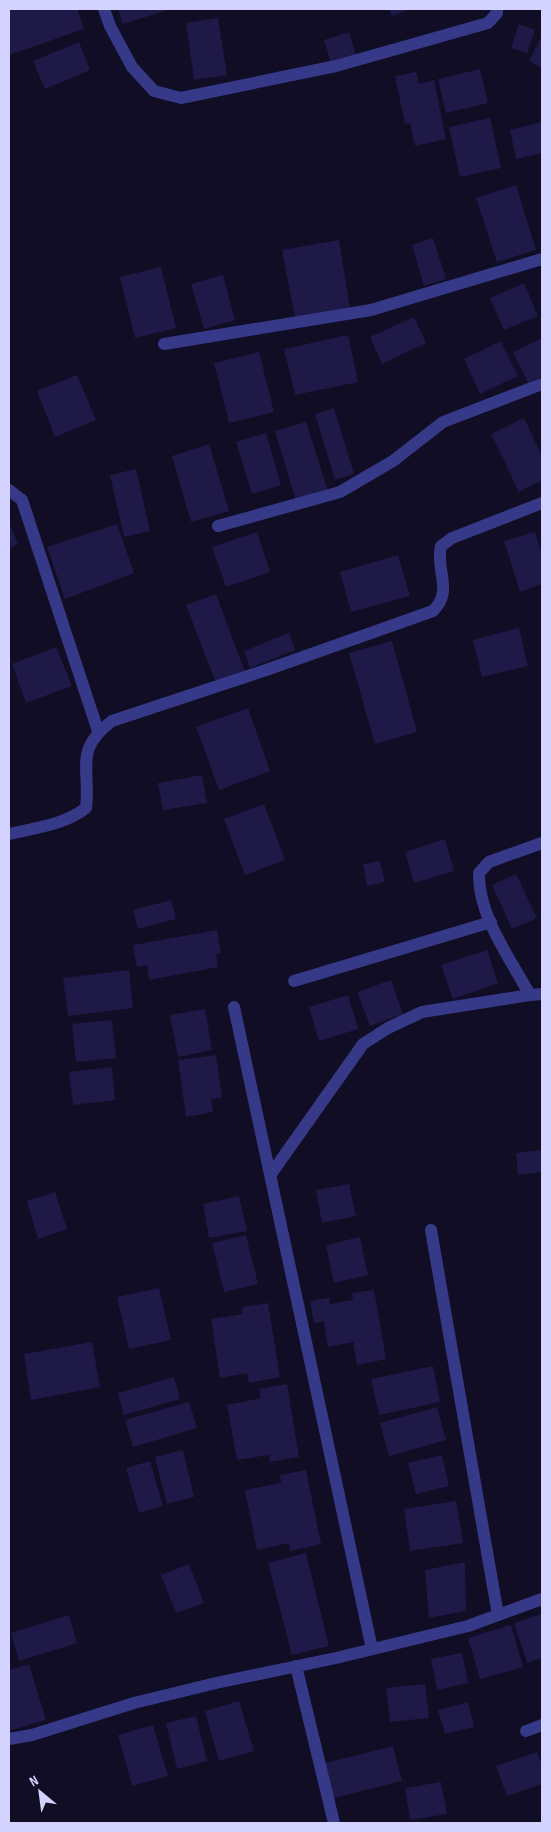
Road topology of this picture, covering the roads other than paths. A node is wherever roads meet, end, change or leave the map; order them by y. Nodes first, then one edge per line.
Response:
1 (104, 9) edge
2 (497, 9) edge
3 (542, 259) edge
4 (164, 344) dead end
5 (542, 384) edge
6 (9, 490) edge
7 (542, 503) edge
8 (218, 526) dead end
9 (98, 731) junction
10 (9, 834) edge
11 (542, 843) edge
12 (491, 922) junction
13 (294, 981) dead end
14 (536, 994) edge
15 (234, 1007) dead end
16 (271, 1174) junction
17 (431, 1230) dead end
18 (542, 1599) edge
19 (498, 1615) junction
20 (372, 1649) junction
21 (296, 1666) junction
22 (542, 1725) edge
23 (526, 1730) dead end
24 (9, 1739) edge
25 (334, 1823) edge

1 - 2 street
3 - 4 street
5 - 8 street
6 - 9 street
7 - 9 street
9 - 10 street
11 - 12 street
12 - 13 street
12 - 14 street
14 - 16 street
15 - 16 street
16 - 20 street
17 - 19 street
18 - 19 street
19 - 20 street
20 - 21 street
21 - 24 street
21 - 25 street
22 - 23 street

